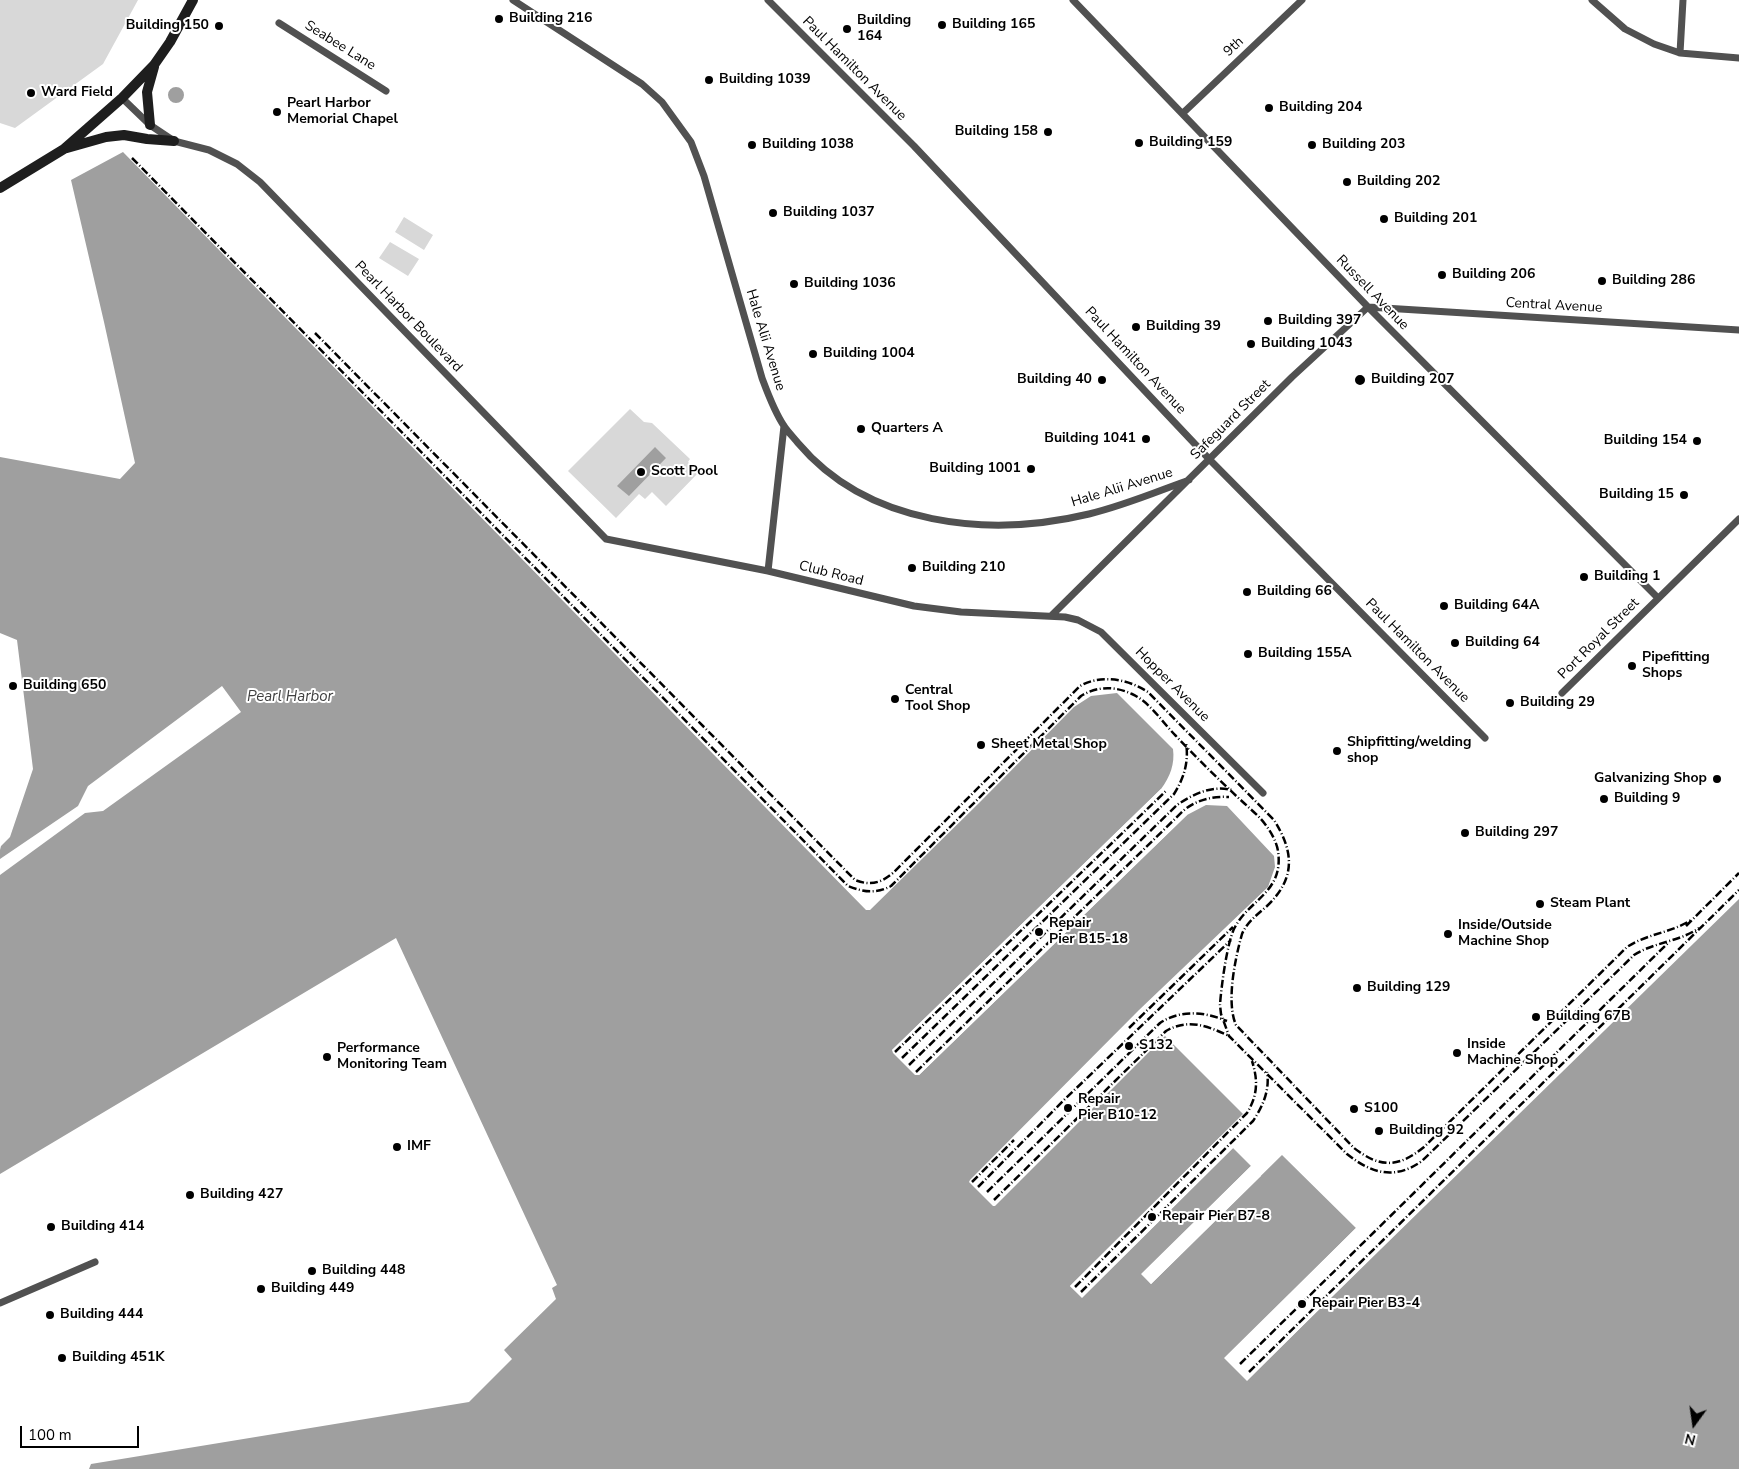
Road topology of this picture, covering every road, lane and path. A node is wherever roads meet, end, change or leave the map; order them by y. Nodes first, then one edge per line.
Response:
1 (193, 0) edge
2 (512, 0) edge
3 (768, 0) edge
4 (1074, 0) edge
5 (1302, 0) edge
6 (1592, 0) edge
7 (1683, 0) edge
8 (280, 23) dead end
9 (1680, 52) junction
10 (1739, 58) edge
11 (154, 65) junction
12 (386, 91) dead end
13 (122, 98) junction
14 (1183, 113) junction
15 (150, 125) junction
16 (174, 141) junction
17 (64, 149) junction
18 (0, 188) edge
19 (1368, 307) junction
20 (1739, 330) edge
21 (784, 426) junction
22 (1210, 460) junction
23 (1189, 480) junction
24 (1739, 519) edge
25 (606, 539) joint
26 (768, 572) junction
27 (1658, 598) junction
28 (1052, 616) junction
29 (1562, 693) dead end
30 (1485, 738) dead end
31 (1263, 793) dead end
32 (96, 1262) dead end
33 (0, 1303) edge

1 - 11 street
2 - 21 street, Hale Alii Avenue
3 - 22 street, Paul Hamilton Avenue
4 - 14 street, Russell Avenue
5 - 14 street, 9th
6 - 9 street
7 - 9 street
8 - 12 street, Seabee Lane
9 - 10 street
11 - 13 street
11 - 15 street
13 - 15 street, Pearl Harbor Boulevard
13 - 17 street
14 - 19 street, Russell Avenue
15 - 16 street, Pearl Harbor Boulevard
16 - 17 street
16 - 25 street, Pearl Harbor Boulevard
17 - 18 street
19 - 20 street, Central Avenue
19 - 22 street, Safeguard Street
19 - 27 street, Russell Avenue
21 - 23 street, Hale Alii Avenue
21 - 26 street
22 - 23 street, Safeguard Street
22 - 30 street, Paul Hamilton Avenue
23 - 28 street, Safeguard Street
24 - 27 street, Port Royal Street
25 - 26 street, Club Road
26 - 28 street, Club Road
27 - 29 street, Port Royal Street
28 - 31 street, Hopper Avenue
32 - 33 street

